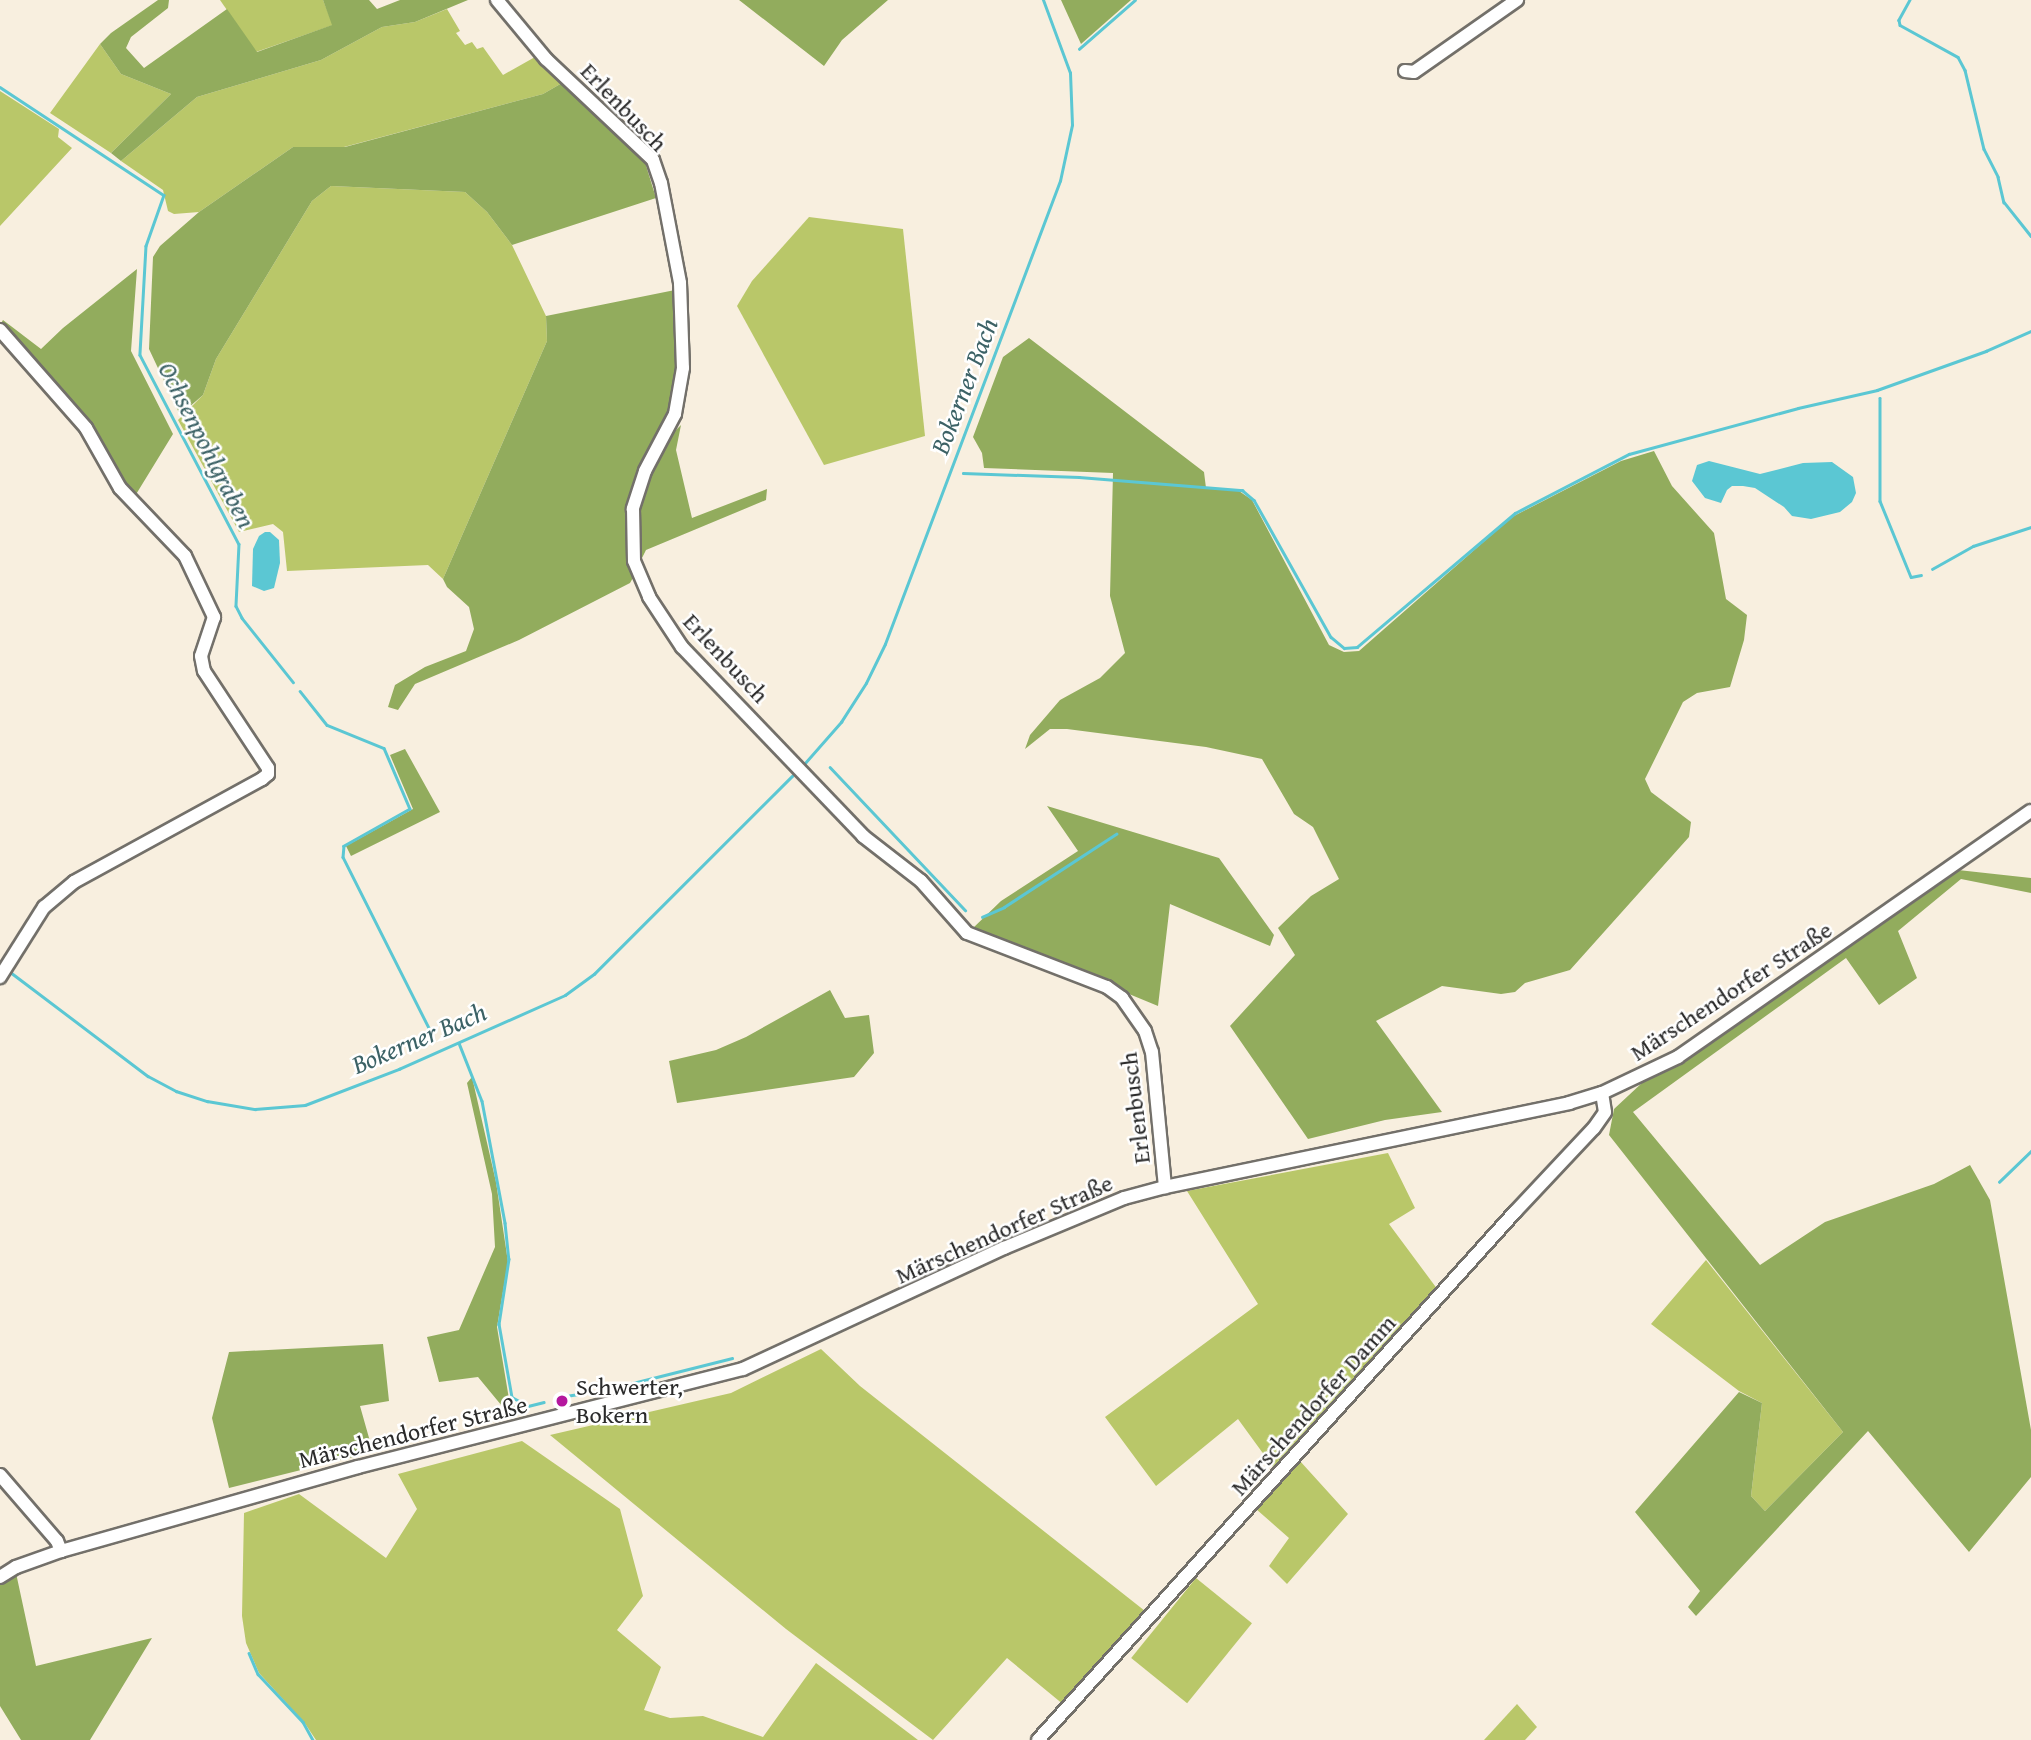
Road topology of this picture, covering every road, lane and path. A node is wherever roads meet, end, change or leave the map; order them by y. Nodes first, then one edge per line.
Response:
1 (496, 0) edge
2 (1517, 0) edge
3 (1405, 71) dead end
4 (0, 330) edge
5 (2031, 811) edge
6 (0, 977) edge
7 (1602, 1093) junction
8 (1165, 1187) junction
9 (0, 1475) edge
10 (61, 1551) junction
11 (0, 1577) edge
12 (1038, 1740) edge

1 - 8 street, Erlenbusch
2 - 3 street
4 - 6 street
5 - 7 street, Märschendorfer Straße
7 - 8 street, Märschendorfer Straße
7 - 12 street, Märschendorfer Damm
8 - 10 street, Märschendorfer Straße
9 - 10 street
10 - 11 street, Märschendorfer Straße

